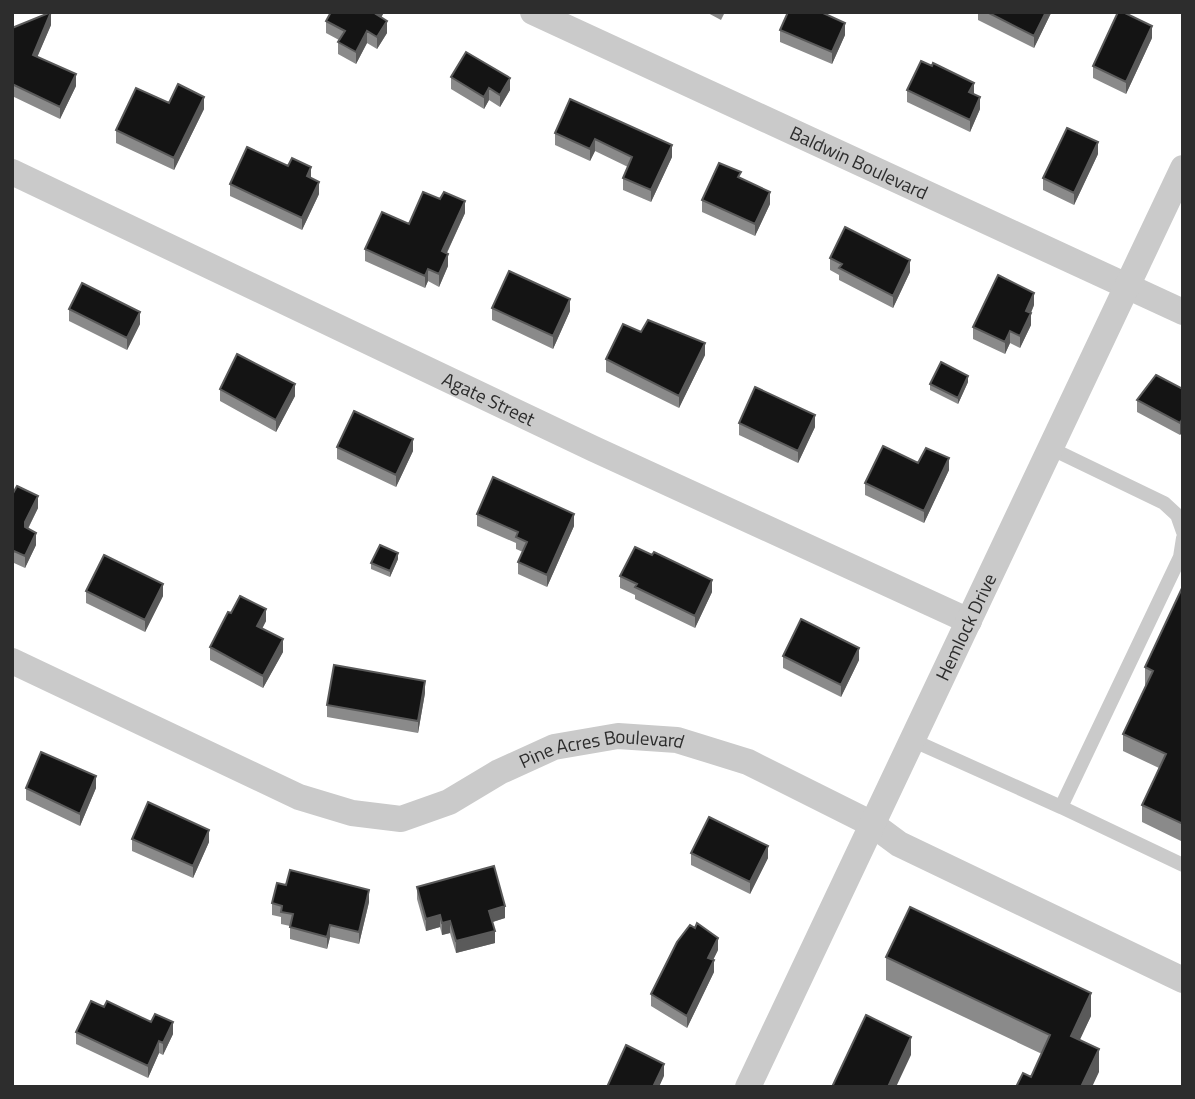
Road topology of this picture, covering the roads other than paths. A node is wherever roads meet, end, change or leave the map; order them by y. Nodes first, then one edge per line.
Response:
1 (533, 12) edge
2 (1183, 168) edge
3 (12, 172) edge
4 (1127, 285) junction
5 (1183, 312) edge
6 (1050, 448) junction
7 (1183, 533) edge
8 (1183, 538) edge
9 (969, 621) junction
10 (12, 661) edge
11 (912, 740) junction
12 (1061, 807) junction
13 (872, 824) junction
14 (1183, 864) edge
15 (1183, 980) edge
16 (748, 1087) edge

1 - 4 street, Baldwin Boulevard
2 - 4 street, Hemlock Drive
3 - 9 street, Agate Street
4 - 5 street, Baldwin Boulevard
4 - 6 street, Hemlock Drive
6 - 7 lane
6 - 9 street, Hemlock Drive
8 - 12 lane
9 - 11 street, Hemlock Drive
10 - 13 street, Pine Acres Boulevard
11 - 12 lane
11 - 13 street, Hemlock Drive
12 - 14 lane
13 - 15 street, Pine Acres Boulevard
13 - 16 street, Hemlock Drive

